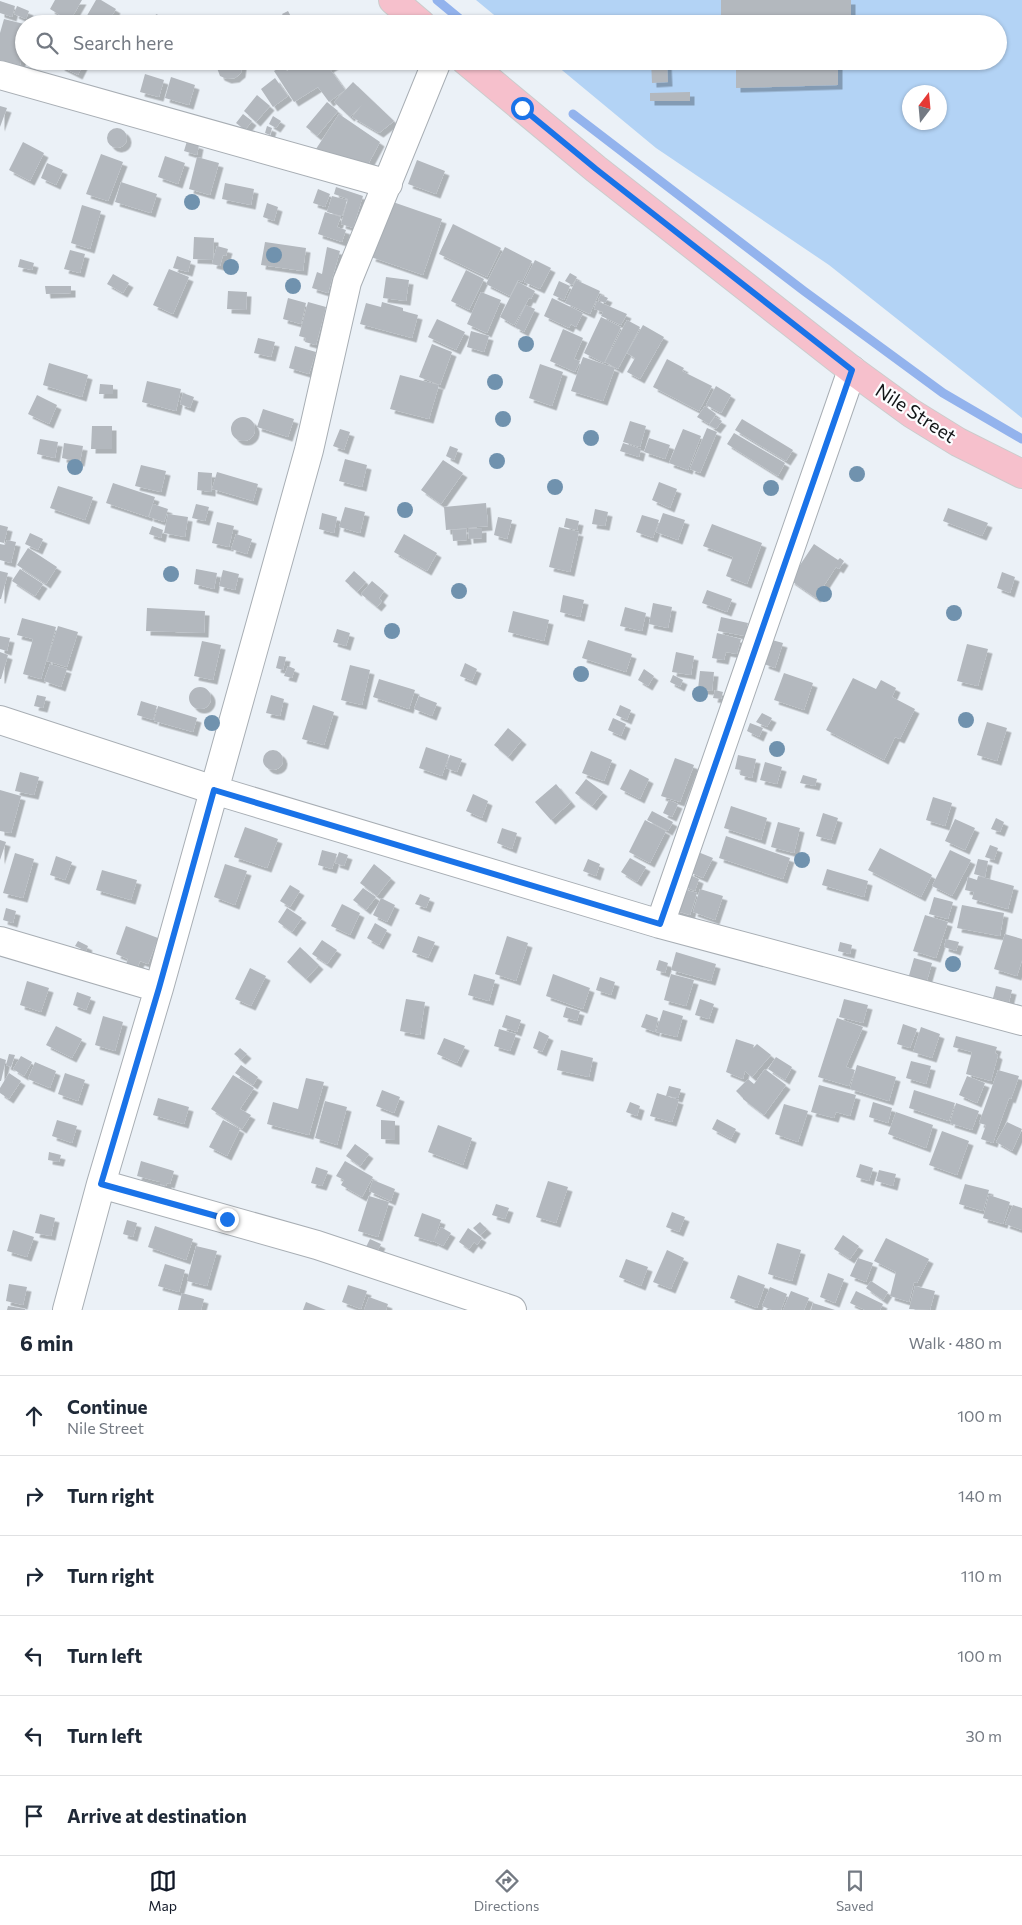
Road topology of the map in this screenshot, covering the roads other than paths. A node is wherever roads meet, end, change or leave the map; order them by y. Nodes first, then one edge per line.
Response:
1 (393, 0) edge
2 (410, 15) edge
3 (433, 70) edge
4 (477, 70) edge
5 (0, 75) edge
6 (388, 184) junction
7 (852, 370) junction
8 (1022, 474) edge
9 (0, 720) edge
10 (214, 790) junction
11 (660, 924) junction
12 (0, 941) edge
13 (159, 988) junction
14 (1022, 1021) edge
15 (101, 1184) junction
16 (66, 1310) edge
17 (512, 1310) edge

1 - 2 main road
3 - 6 street
4 - 7 main road, Nile Street
5 - 6 street
6 - 10 street
7 - 8 main road, Nile Street
7 - 11 street
9 - 10 street
10 - 11 street
10 - 13 street
11 - 14 street
12 - 13 street
13 - 15 street
15 - 16 street
15 - 17 street

